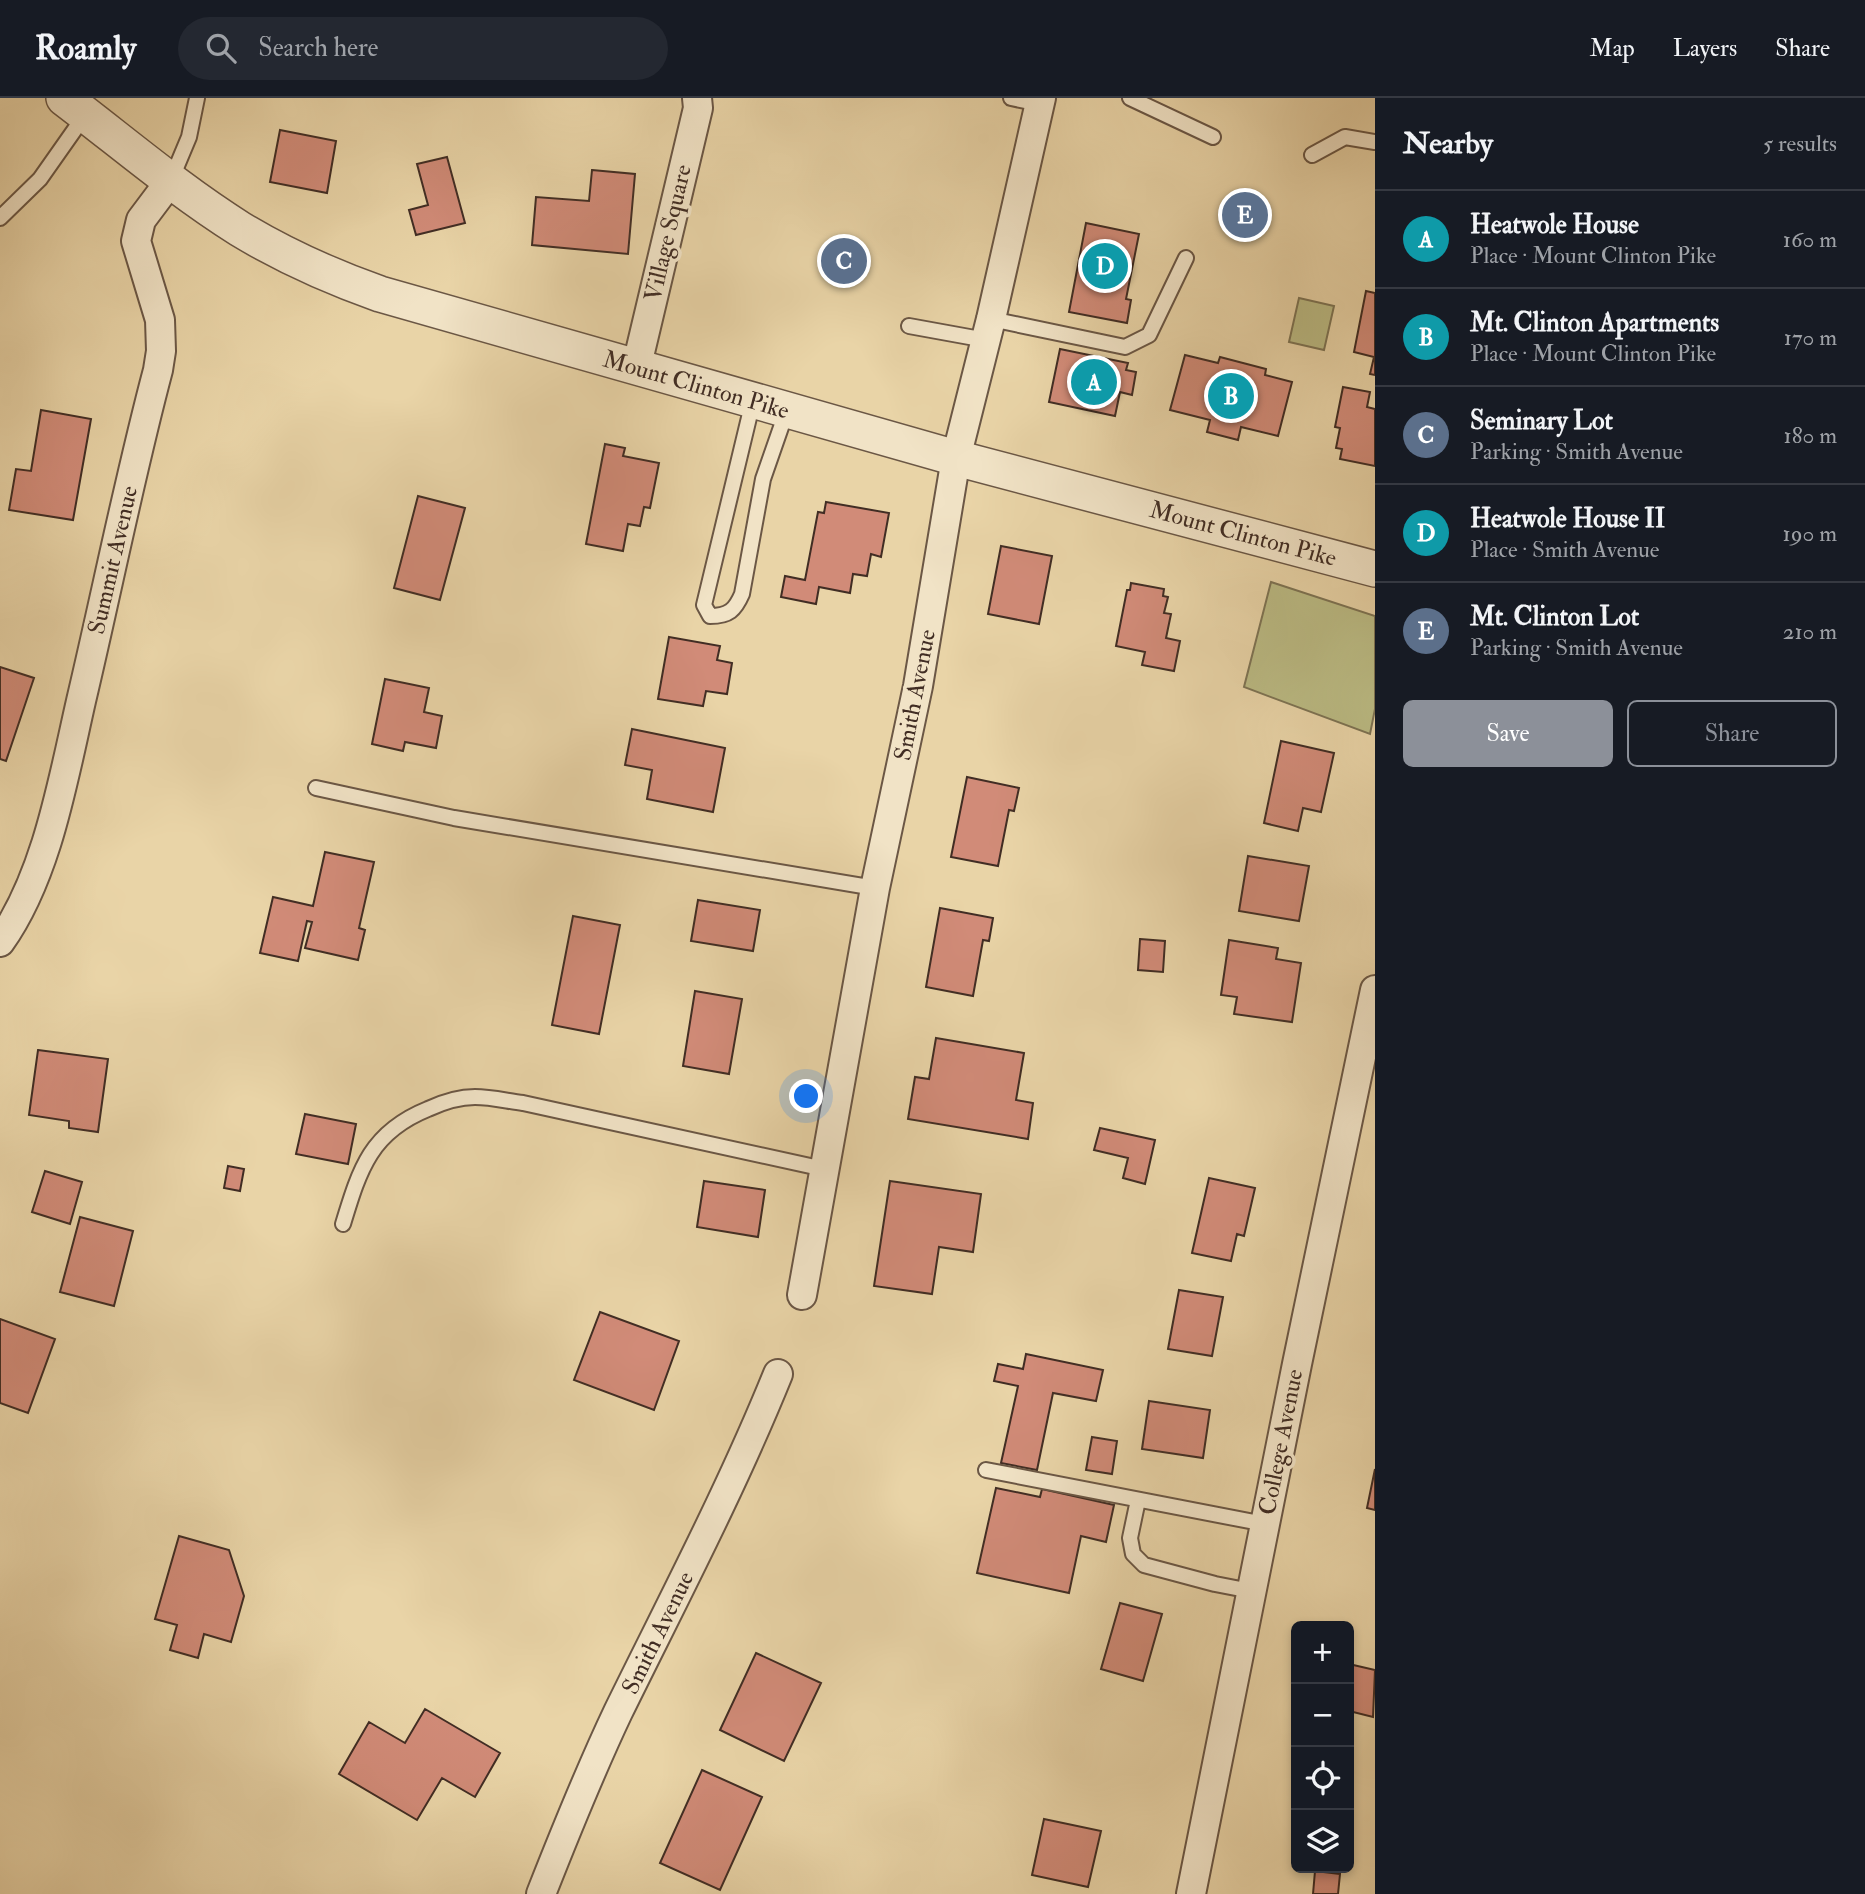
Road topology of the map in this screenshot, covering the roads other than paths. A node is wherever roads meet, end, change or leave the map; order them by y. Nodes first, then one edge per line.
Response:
1 (197, 98) edge
2 (697, 98) edge
3 (1010, 98) edge
4 (1130, 98) edge
5 (1040, 101) edge
6 (75, 106) edge
7 (1213, 137) dead end
8 (1375, 142) edge
9 (1312, 155) dead end
10 (171, 180) junction
11 (0, 218) edge
12 (1186, 258) dead end
13 (909, 326) dead end
14 (989, 330) junction
15 (636, 369) junction
16 (753, 401) junction
17 (787, 410) junction
18 (956, 458) junction
19 (1375, 569) edge
20 (317, 788) dead end
21 (875, 888) junction
22 (0, 942) edge
23 (1375, 990) edge
24 (824, 1169) junction
25 (343, 1224) dead end
26 (802, 1295) dead end
27 (778, 1374) dead end
28 (986, 1470) dead end
29 (1138, 1500) junction
30 (1265, 1524) junction
31 (1251, 1591) junction
32 (541, 1894) edge
33 (1191, 1894) edge

1 - 10 lane
2 - 15 street, Village Square
3 - 5 lane
4 - 7 lane
5 - 14 street, Smith Avenue
6 - 10 street, Mount Clinton Pike
6 - 11 lane
8 - 9 lane
10 - 15 street, Mount Clinton Pike
10 - 22 street, Summit Avenue
12 - 14 lane
13 - 14 lane
14 - 18 street, Smith Avenue
15 - 16 street, Mount Clinton Pike
16 - 17 street, Mount Clinton Pike
16 - 17 lane
17 - 18 street, Mount Clinton Pike
18 - 19 street, Mount Clinton Pike
18 - 21 street, Smith Avenue
20 - 21 lane
21 - 24 street, Smith Avenue
23 - 30 street, College Avenue
24 - 25 lane
24 - 26 street, Smith Avenue
27 - 32 street, Smith Avenue
28 - 29 lane
29 - 30 lane
29 - 31 lane
30 - 31 street, College Avenue
31 - 33 street, College Avenue

